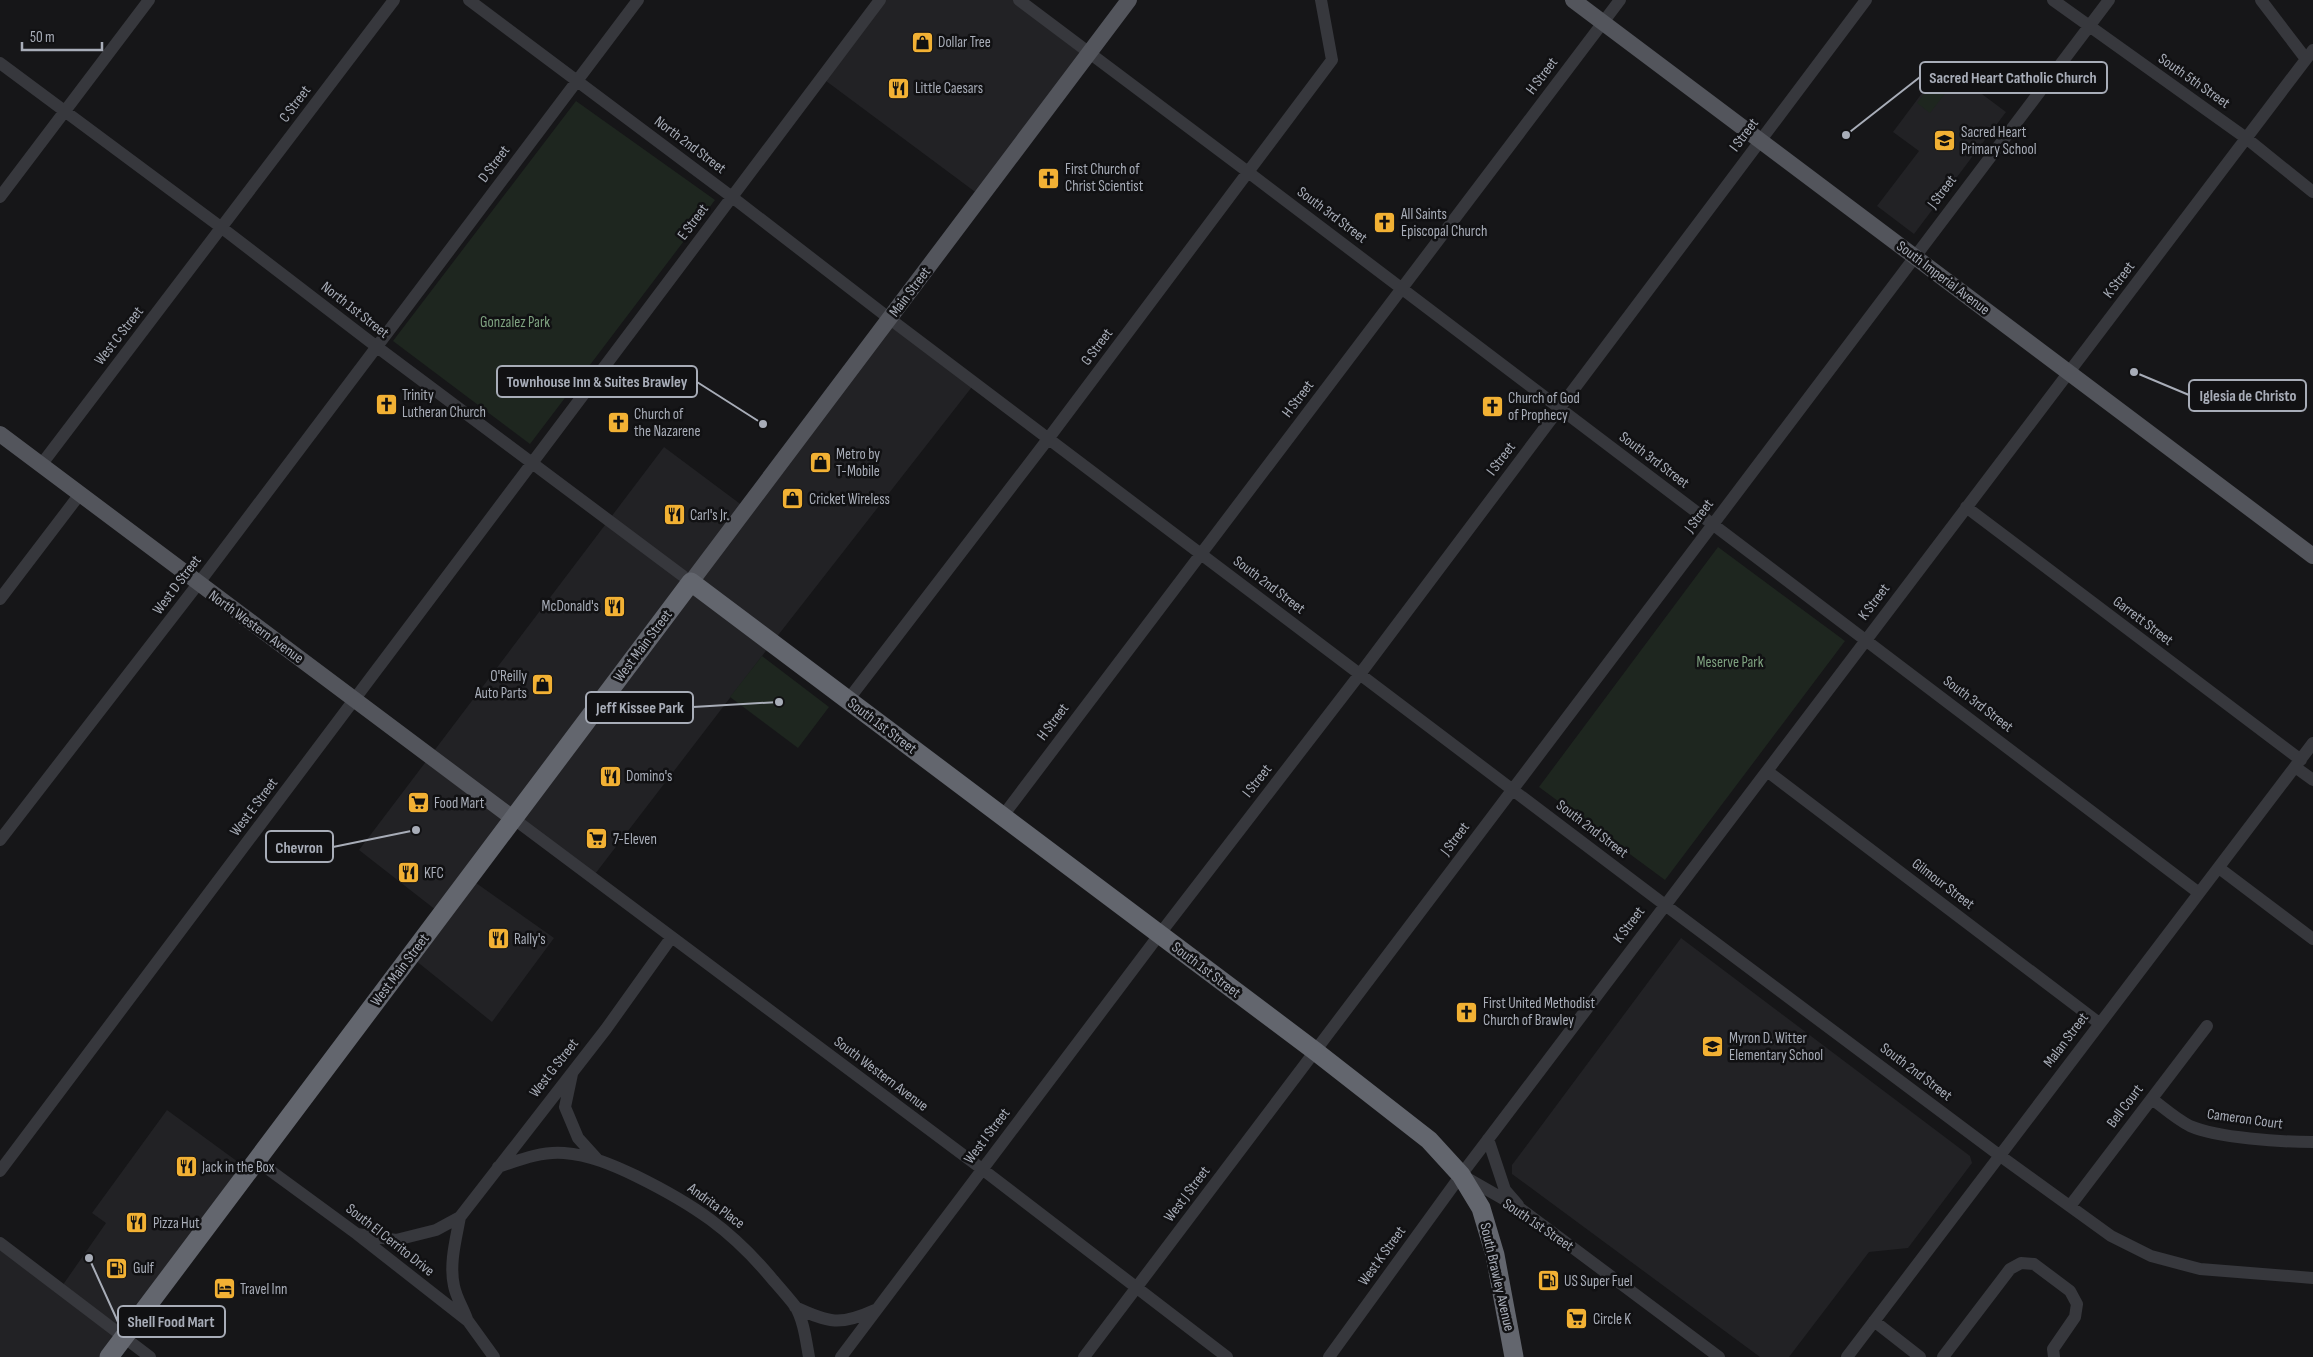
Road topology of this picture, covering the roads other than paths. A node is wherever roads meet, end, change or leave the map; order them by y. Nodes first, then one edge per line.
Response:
1 (149, 0) edge
2 (394, 0) edge
3 (469, 0) edge
4 (638, 0) edge
5 (880, 0) edge
6 (1019, 0) edge
7 (1129, 0) edge
8 (1321, 0) edge
9 (1573, 0) edge
10 (1620, 0) edge
11 (1866, 0) edge
12 (2054, 0) edge
13 (2109, 0) edge
14 (2261, 0) edge
15 (1603, 22) junction
16 (2089, 27) junction
17 (1090, 54) junction
18 (2310, 54) edge
19 (0, 63) edge
20 (577, 82) junction
21 (65, 111) junction
22 (2246, 138) junction
23 (1760, 141) junction
24 (1248, 172) junction
25 (2313, 192) edge
26 (0, 197) edge
27 (732, 197) junction
28 (222, 228) junction
29 (1915, 256) junction
30 (1402, 288) junction
31 (890, 319) junction
32 (377, 347) junction
33 (2069, 372) junction
34 (1560, 408) junction
35 (0, 434) edge
36 (1048, 439) junction
37 (533, 463) junction
38 (41, 465) junction
39 (80, 494) junction
40 (1966, 508) junction
41 (1713, 525) junction
42 (1201, 554) junction
43 (2313, 556) edge
44 (691, 582) junction
45 (198, 584) junction
46 (0, 599) edge
47 (1866, 639) junction
48 (1360, 674) junction
49 (355, 699) junction
50 (848, 700) junction
51 (2313, 743) edge
52 (2298, 764) junction
53 (1767, 771) junction
54 (2313, 780) edge
55 (1513, 790) junction
56 (1002, 817) junction
57 (514, 818) junction
58 (0, 840) edge
59 (2219, 868) junction
60 (2199, 893) junction
61 (1665, 905) junction
62 (1159, 935) junction
63 (671, 938) junction
64 (2313, 939) edge
65 (2099, 1023) junction
66 (2207, 1026) dead end
67 (1315, 1051) junction
68 (573, 1070) junction
69 (2152, 1098) junction
70 (1488, 1139) junction
71 (2313, 1142) edge
72 (1999, 1155) junction
73 (597, 1159) junction
74 (256, 1160) junction
75 (498, 1167) junction
76 (982, 1169) junction
77 (0, 1171) edge
78 (1461, 1174) junction
79 (2070, 1206) junction
80 (1521, 1209) junction
81 (460, 1217) junction
82 (357, 1234) junction
83 (0, 1243) edge
84 (2313, 1278) edge
85 (1136, 1288) junction
86 (795, 1307) junction
87 (878, 1309) junction
88 (468, 1321) junction
89 (1874, 1322) junction
90 (124, 1337) junction
91 (1514, 1356) edge
92 (109, 1357) edge
93 (150, 1357) edge
94 (494, 1357) edge
95 (809, 1357) edge
96 (841, 1357) edge
97 (1084, 1357) edge
98 (1227, 1357) edge
99 (1329, 1357) edge
100 (1719, 1357) edge
101 (1847, 1357) edge
102 (1920, 1357) edge
103 (1943, 1357) edge
104 (2054, 1357) edge

1 - 21 street
2 - 28 street, C Street
3 - 20 street, North 2nd Street
4 - 20 street, D Street
5 - 27 street, E Street
6 - 17 street, South 3rd Street
7 - 17 main road, Main Street
8 - 24 street, G Street
9 - 15 main road, South Imperial Avenue
10 - 15 street, H Street
11 - 23 street, I Street
12 - 16 street, South 5th Street
13 - 16 street, J Street
14 - 18 street
15 - 23 main road, South Imperial Avenue
15 - 30 street, H Street
16 - 22 street, South 5th Street
16 - 29 street, J Street
17 - 24 street, South 3rd Street
17 - 31 main road, Main Street
18 - 22 street, K Street
19 - 21 street, North 1st Street
20 - 27 street, North 2nd Street
20 - 32 street, D Street
21 - 26 street
21 - 28 street, North 1st Street
22 - 25 street, South 5th Street
22 - 33 street, K Street
23 - 29 main road, South Imperial Avenue
23 - 34 street, I Street
24 - 30 street, South 3rd Street
24 - 36 street, G Street
27 - 31 street, North 2nd Street
27 - 37 street, E Street
28 - 32 street, North 1st Street
28 - 38 street, West C Street
29 - 33 main road, South Imperial Avenue
29 - 41 street, J Street
30 - 34 street, South 3rd Street
30 - 42 street, H Street
31 - 36 street, South 2nd Street
31 - 44 main road, Main Street
32 - 37 street, North 1st Street
32 - 45 street, West D Street
33 - 40 street, K Street
33 - 43 main road, South Imperial Avenue
34 - 41 street, South 3rd Street
34 - 48 street, I Street
35 - 38 main road, North Western Avenue
36 - 42 street, South 2nd Street
36 - 50 street, G Street
37 - 44 street, North 1st Street
37 - 49 street, West E Street
38 - 39 main road, North Western Avenue
39 - 45 main road, North Western Avenue
39 - 46 street
40 - 47 street, K Street
40 - 52 street, Garrett Street
41 - 47 street, South 3rd Street
41 - 55 street, J Street
42 - 48 street, South 2nd Street
42 - 56 street, H Street
44 - 50 highway, South 1st Street
44 - 57 highway, West Main Street
45 - 49 main road, North Western Avenue
45 - 58 street, West D Street
47 - 53 street, K Street
47 - 60 street, South 3rd Street
48 - 55 street, South 2nd Street
48 - 62 street, I Street
49 - 57 main road, North Western Avenue
49 - 77 street, West E Street
50 - 56 highway, South 1st Street
51 - 52 street, Malan Street
52 - 54 street, Garrett Street
52 - 59 street, Malan Street
53 - 61 street, K Street
53 - 65 street, Gilmour Street
55 - 61 street, South 2nd Street
55 - 67 street, J Street
56 - 62 highway, South 1st Street
57 - 63 street, South Western Avenue
57 - 74 highway, West Main Street
59 - 60 street, Malan Street
59 - 64 street
60 - 65 street, Malan Street
61 - 70 street, K Street
61 - 72 street, South 2nd Street
62 - 67 highway, South 1st Street
62 - 76 street, West I Street
63 - 68 street, West G Street
63 - 76 street, South Western Avenue
65 - 72 street, Malan Street
66 - 69 street, Bell Court
67 - 78 highway, South 1st Street
67 - 85 street, West J Street
68 - 73 street, Andrita Place
68 - 75 street, West G Street
69 - 71 street, Cameron Court
69 - 79 street, Bell Court
70 - 78 street, K Street
70 - 80 street
72 - 79 street, South 2nd Street
72 - 89 street, Malan Street
73 - 75 street, Andrita Place
73 - 86 street, Andrita Place
74 - 82 street, South El Cerrito Drive
74 - 90 highway, West Main Street
75 - 81 street, West G Street
76 - 85 street, South Western Avenue
76 - 87 street, West I Street
78 - 80 street, South 1st Street
78 - 91 highway, South Brawley Avenue
78 - 99 street, West K Street
79 - 84 street, South 2nd Street
80 - 100 street, South 1st Street
81 - 82 street, West G Street
81 - 88 street, West G Street
82 - 88 street, South El Cerrito Drive
83 - 90 street
85 - 97 street, West J Street
85 - 98 street, South Western Avenue
86 - 87 street, Andrita Place
86 - 95 street, Andrita Place
87 - 96 street, West I Street
88 - 94 street, South El Cerrito Drive
89 - 101 street, Malan Street
89 - 102 street
90 - 92 highway, West Main Street
90 - 93 street
103 - 104 street

